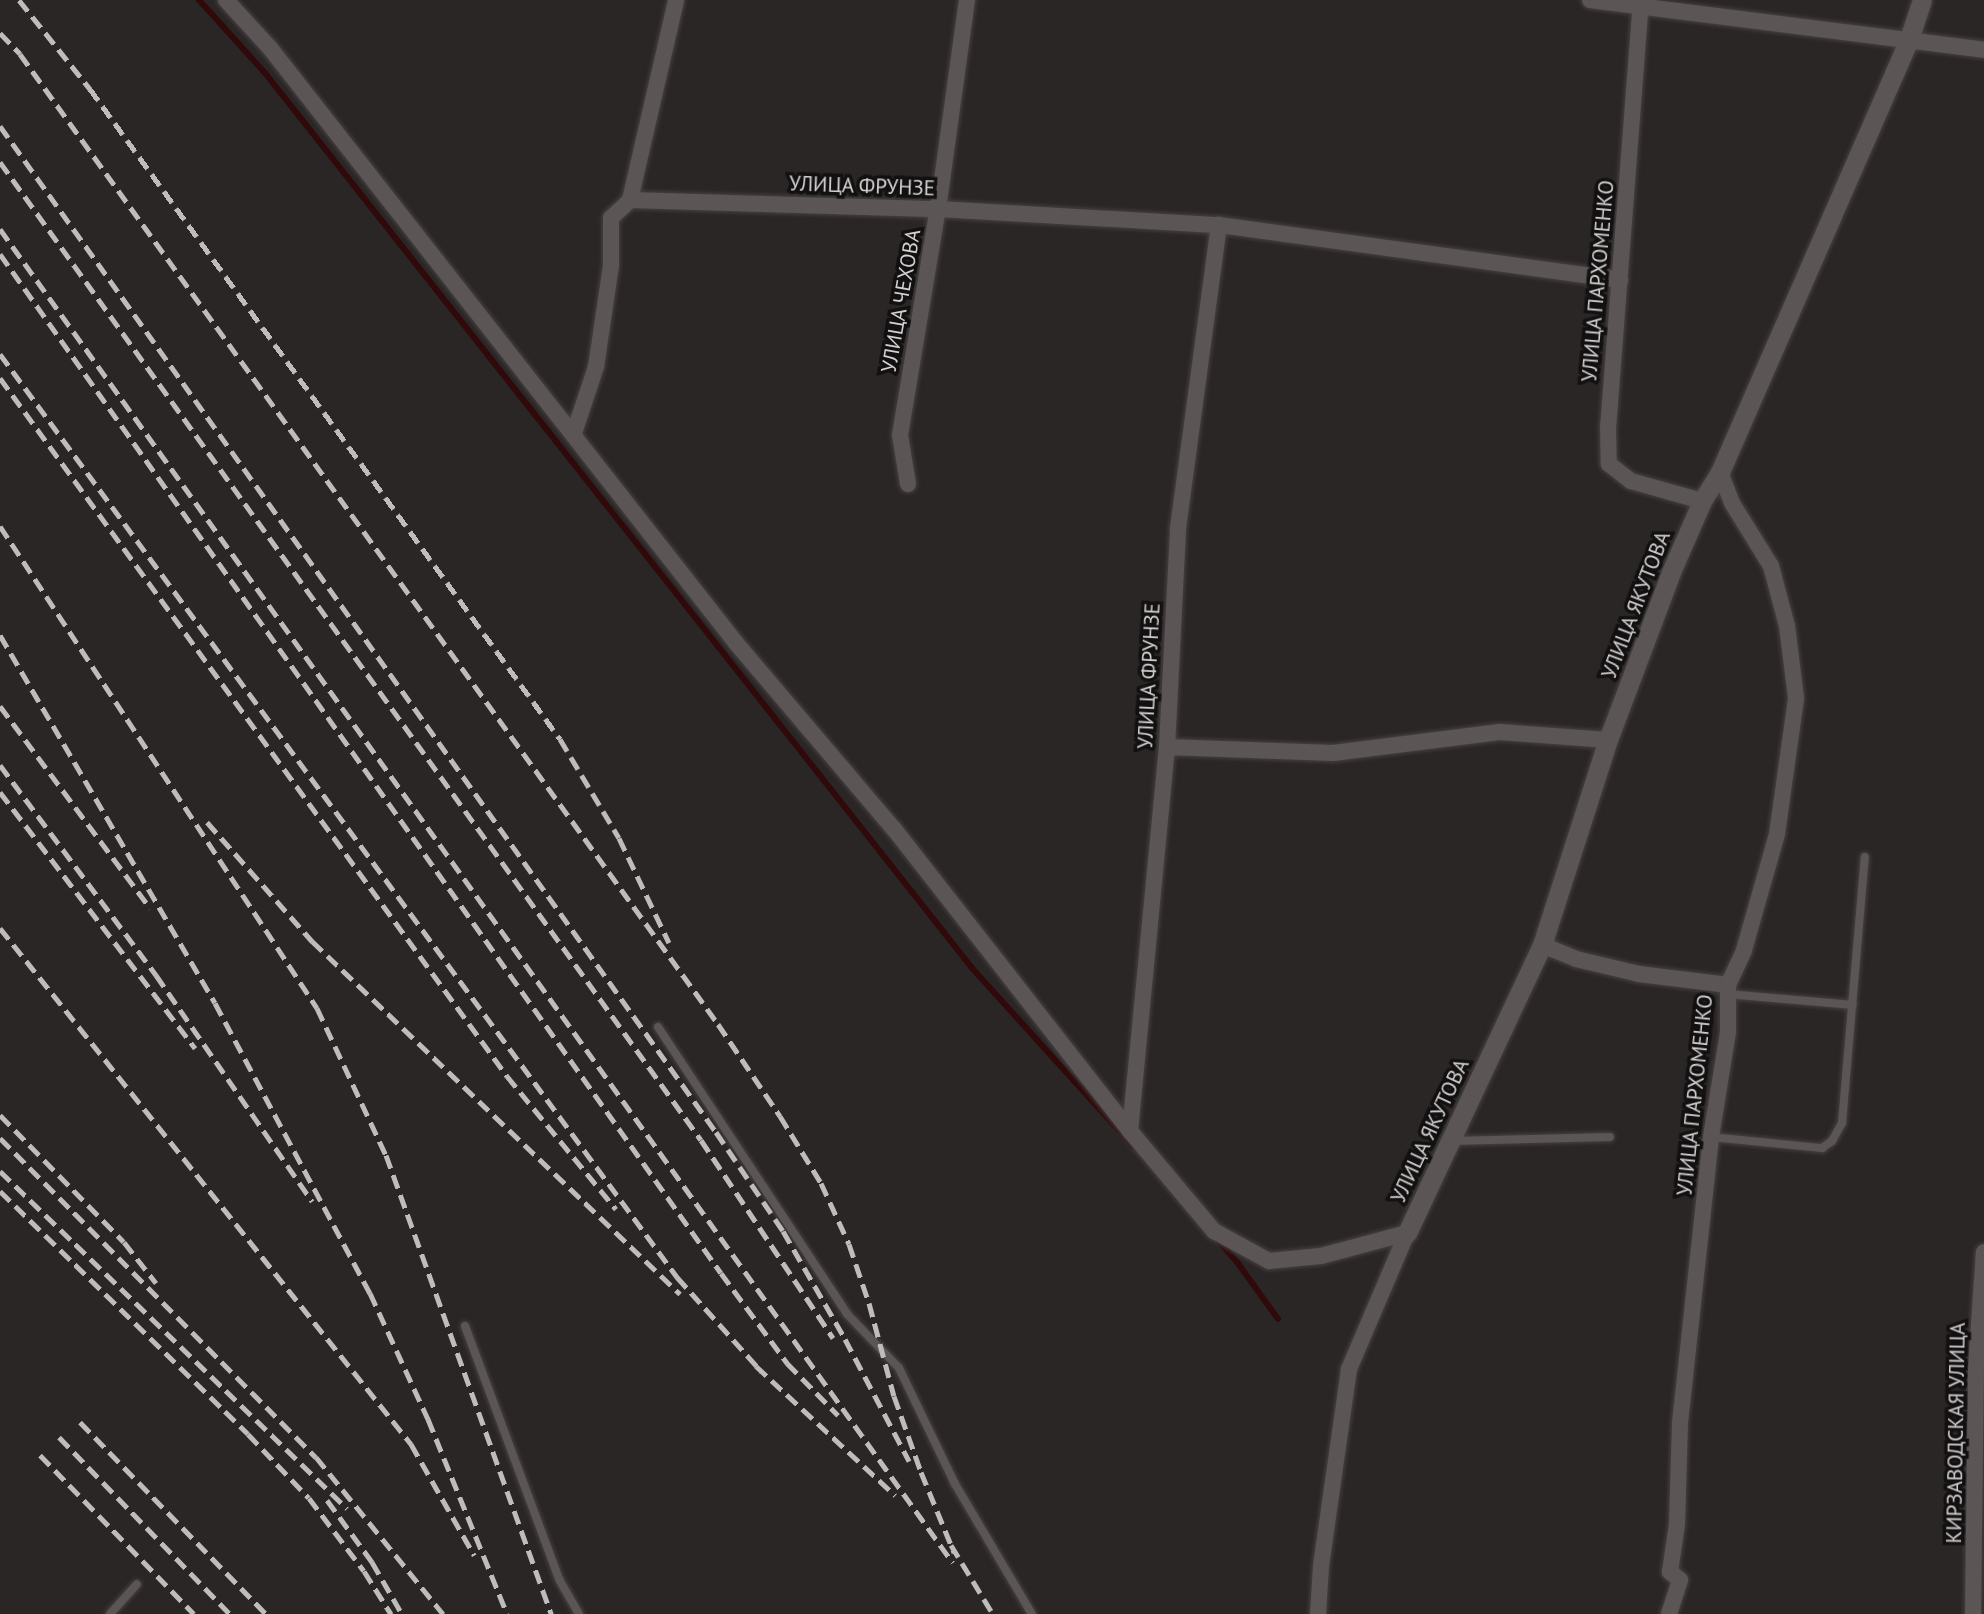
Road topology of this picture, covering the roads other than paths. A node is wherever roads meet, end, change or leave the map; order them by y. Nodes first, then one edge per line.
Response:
1 (226, 0) edge
2 (676, 0) edge
3 (967, 0) edge
4 (1590, 0) edge
5 (1922, 0) edge
6 (1641, 3) edge
7 (1908, 42) junction
8 (1984, 50) edge
9 (630, 200) junction
10 (938, 209) junction
11 (1219, 225) junction
12 (1620, 280) junction
13 (574, 433) junction
14 (1720, 472) junction
15 (908, 484) dead end
16 (1702, 501) junction
17 (1608, 740) junction
18 (1167, 747) junction
19 (1865, 857) dead end
20 (1542, 945) junction
21 (1728, 990) junction
22 (1853, 1005) junction
23 (658, 1027) dead end
24 (1130, 1131) junction
25 (1610, 1137) dead end
26 (1711, 1137) junction
27 (1451, 1142) junction
28 (1407, 1233) junction
29 (1984, 1252) edge
30 (465, 1326) dead end
31 (137, 1584) dead end
32 (110, 1614) edge
33 (579, 1614) edge
34 (1032, 1614) edge
35 (1318, 1614) edge
36 (1669, 1614) edge
37 (1973, 1614) edge

1 - 13 street
2 - 9 street
3 - 10 street, УЛИЦА ЧЕХОВА
4 - 6 street
5 - 7 street, УЛИЦА ЯКУТОВА
6 - 7 street
6 - 12 street, УЛИЦА ПАРХОМЕНКО
7 - 8 street
7 - 14 street, УЛИЦА ЯКУТОВА
9 - 10 street, УЛИЦА ФРУНЗЕ
9 - 13 street
10 - 11 street, УЛИЦА ФРУНЗЕ
10 - 15 street, УЛИЦА ЧЕХОВА
11 - 12 street, УЛИЦА ФРУНЗЕ
11 - 18 street, УЛИЦА ФРУНЗЕ
12 - 16 street, УЛИЦА ПАРХОМЕНКО
13 - 24 street
14 - 16 street, УЛИЦА ЯКУТОВА
14 - 21 street, УЛИЦА ПАРХОМЕНКО
16 - 17 street, УЛИЦА ЯКУТОВА
17 - 18 street
17 - 20 street, УЛИЦА ЯКУТОВА
18 - 24 street, УЛИЦА ФРУНЗЕ
19 - 22 lane
20 - 21 street
20 - 27 street, УЛИЦА ЯКУТОВА
21 - 22 lane
21 - 26 street, УЛИЦА ПАРХОМЕНКО
22 - 26 lane
23 - 34 lane
24 - 28 street
25 - 27 lane
26 - 36 street, УЛИЦА ПАРХОМЕНКО
27 - 28 street, УЛИЦА ЯКУТОВА
28 - 35 street
29 - 37 street, КИРЗАВОДСКАЯ УЛИЦА
30 - 33 lane
31 - 32 lane

